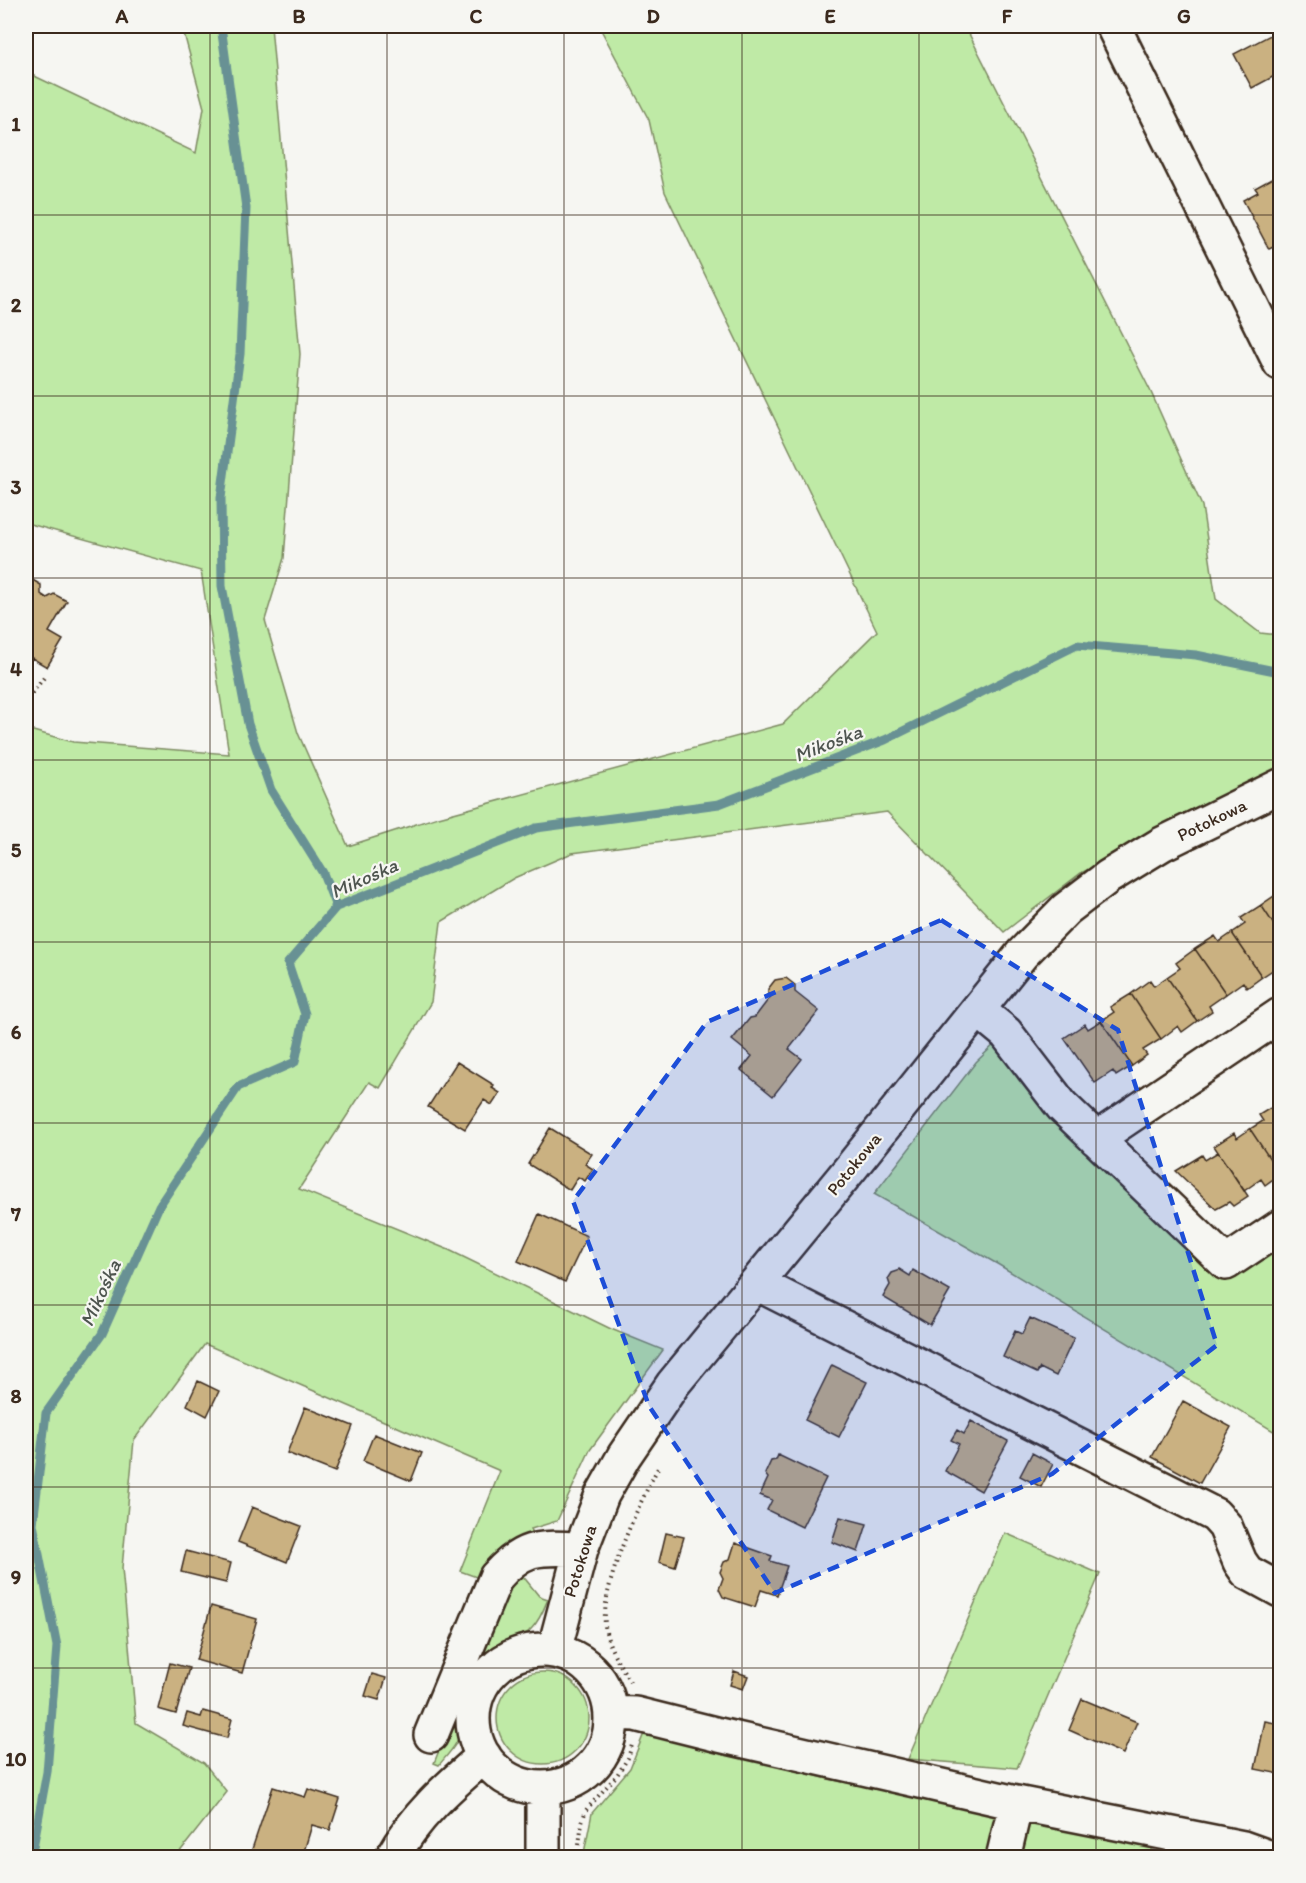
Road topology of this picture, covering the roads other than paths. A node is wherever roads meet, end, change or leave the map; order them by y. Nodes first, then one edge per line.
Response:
1 (1113, 26) edge
2 (1281, 363) edge
3 (1281, 786) edge
4 (978, 1010) junction
5 (1281, 1015) edge
6 (1096, 1139) junction
7 (1281, 1227) edge
8 (756, 1283) junction
9 (581, 1549) junction
10 (1281, 1590) edge
11 (554, 1651) junction
12 (623, 1714) junction
13 (431, 1736) dead end
14 (484, 1756) junction
15 (543, 1789) junction
16 (1016, 1803) junction
17 (1281, 1850) edge
18 (1257, 1853) edge
19 (392, 1857) edge
20 (543, 1857) edge
21 (1003, 1857) edge

1 - 2 street
3 - 4 street, Potokowa
4 - 6 street
4 - 8 street, Potokowa
5 - 6 street
6 - 7 street
8 - 9 street, Potokowa
8 - 10 street
9 - 11 street, Potokowa
9 - 13 street
11 - 12 street
11 - 14 street
12 - 15 street
12 - 16 street
14 - 15 street
14 - 19 street
15 - 20 street
16 - 18 street
16 - 21 street
17 - 18 street

